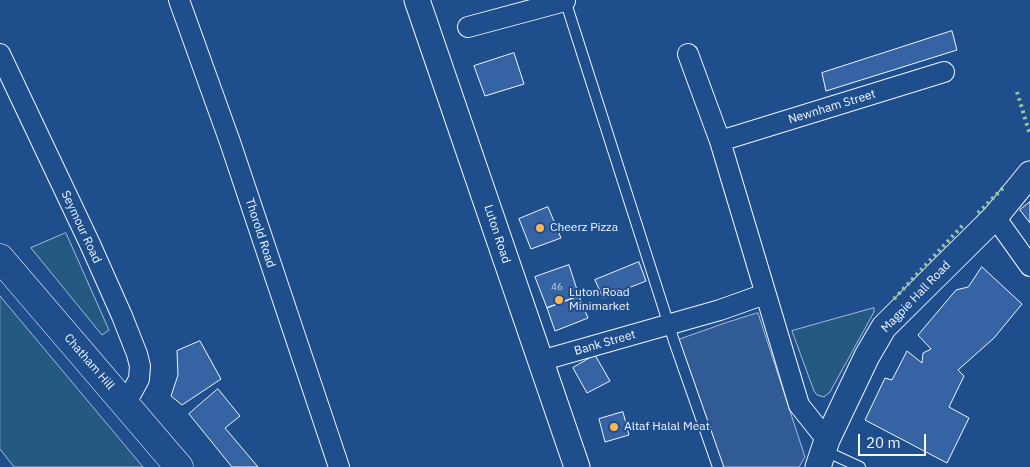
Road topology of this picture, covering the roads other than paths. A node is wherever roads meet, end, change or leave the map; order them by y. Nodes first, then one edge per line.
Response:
1 (179, 0) edge
2 (417, 0) edge
3 (565, 0) edge
4 (468, 27) dead end
5 (0, 54) edge
6 (688, 54) dead end
7 (944, 72) dead end
8 (720, 141) junction
9 (1030, 174) edge
10 (995, 217) junction
11 (0, 258) edge
12 (1030, 266) edge
13 (765, 294) junction
14 (670, 324) junction
15 (540, 361) junction
16 (122, 401) junction
17 (822, 452) edge
18 (179, 467) edge
19 (339, 467) edge
20 (577, 467) edge
21 (718, 467) edge
22 (860, 467) edge

1 - 19 street, Thorold Road
2 - 15 street, Luton Road
3 - 4 street
3 - 14 lane
5 - 16 street, Seymour Road
6 - 8 street
7 - 8 street, Newnham Street
8 - 13 street
9 - 10 street, Magpie Hall Road
10 - 12 street
10 - 17 street, Magpie Hall Road
11 - 16 main road, Chatham Hill
13 - 14 street
13 - 17 street
14 - 15 street, Bank Street
14 - 21 lane
15 - 20 street, Luton Road
16 - 18 main road, Chatham Hill
17 - 22 lane

